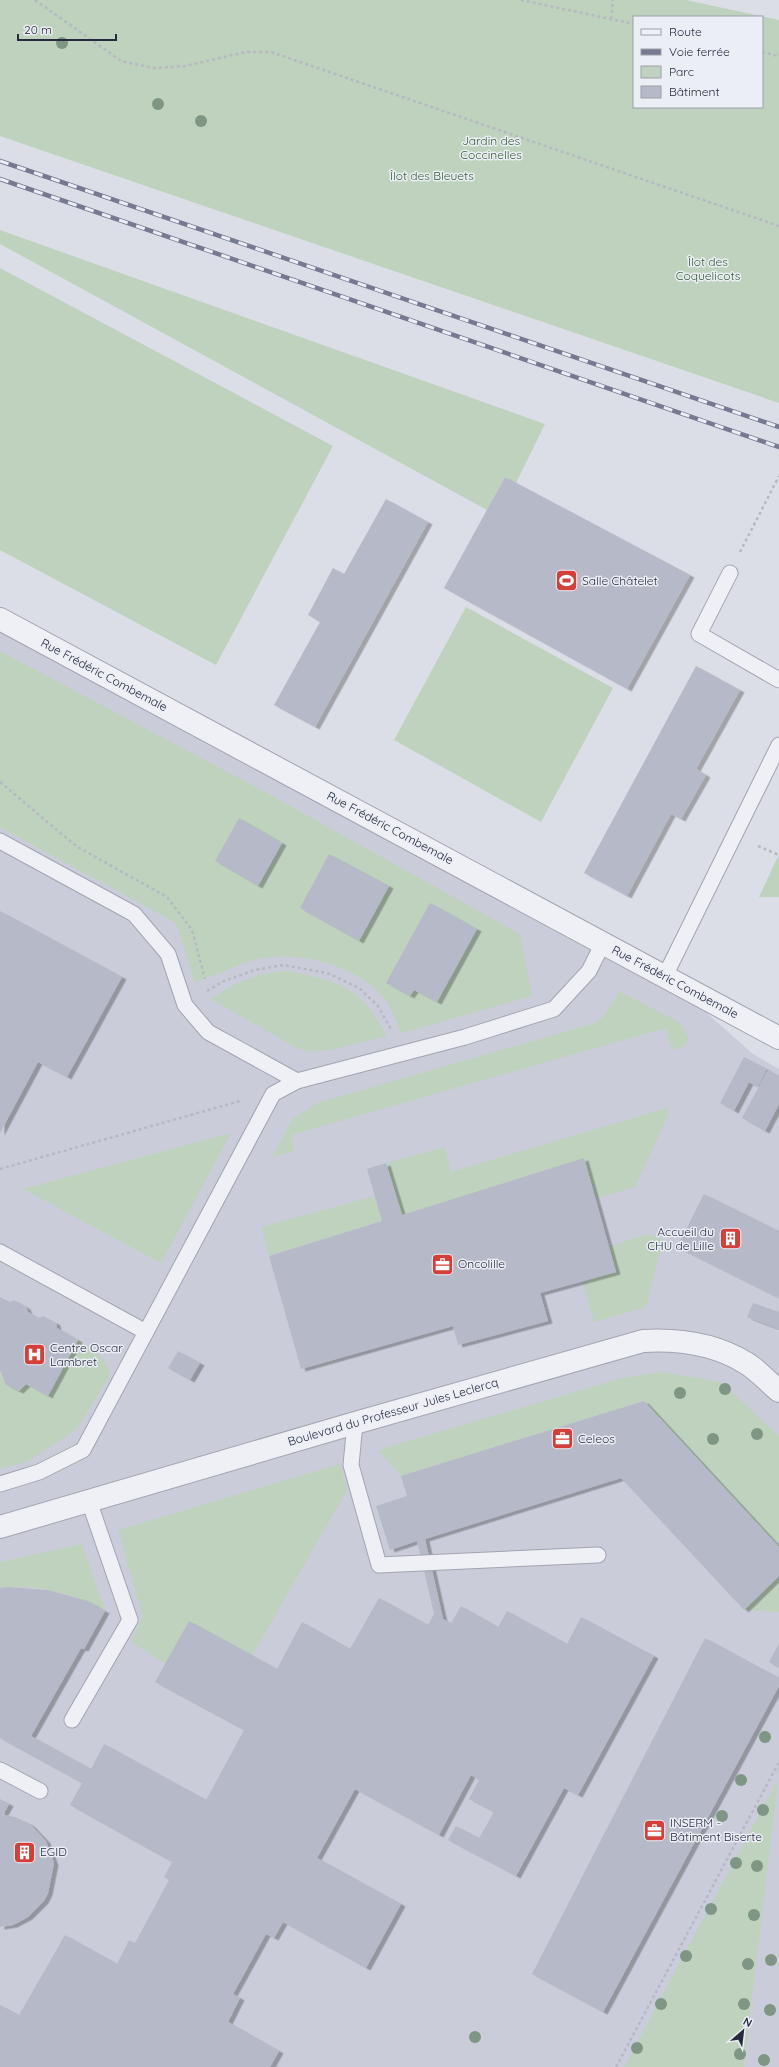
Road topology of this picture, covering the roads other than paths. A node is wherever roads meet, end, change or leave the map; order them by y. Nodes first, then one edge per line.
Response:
1 (730, 573) road end
2 (0, 619) edge
3 (779, 680) edge
4 (779, 745) edge
5 (0, 841) edge
6 (603, 943) junction
7 (665, 976) junction
8 (779, 1038) edge
9 (297, 1081) junction
10 (0, 1252) edge
11 (146, 1332) junction
12 (779, 1391) edge
13 (355, 1423) junction
14 (0, 1484) edge
15 (89, 1501) junction
16 (0, 1527) edge
17 (598, 1555) dead end
18 (72, 1720) dead end
19 (0, 1770) edge
20 (40, 1791) dead end

1 - 3 lane
2 - 6 street, Rue Frédéric Combemale
4 - 7 lane
5 - 9 lane
6 - 7 street, Rue Frédéric Combemale
6 - 9 lane
7 - 8 street, Rue Frédéric Combemale
9 - 11 lane
10 - 11 lane
11 - 14 lane
12 - 13 street, Boulevard du Professeur Jules Leclercq
13 - 15 street, Boulevard du Professeur Jules Leclercq
13 - 17 lane
15 - 16 street, Boulevard du Professeur Jules Leclercq
15 - 18 lane
19 - 20 lane

